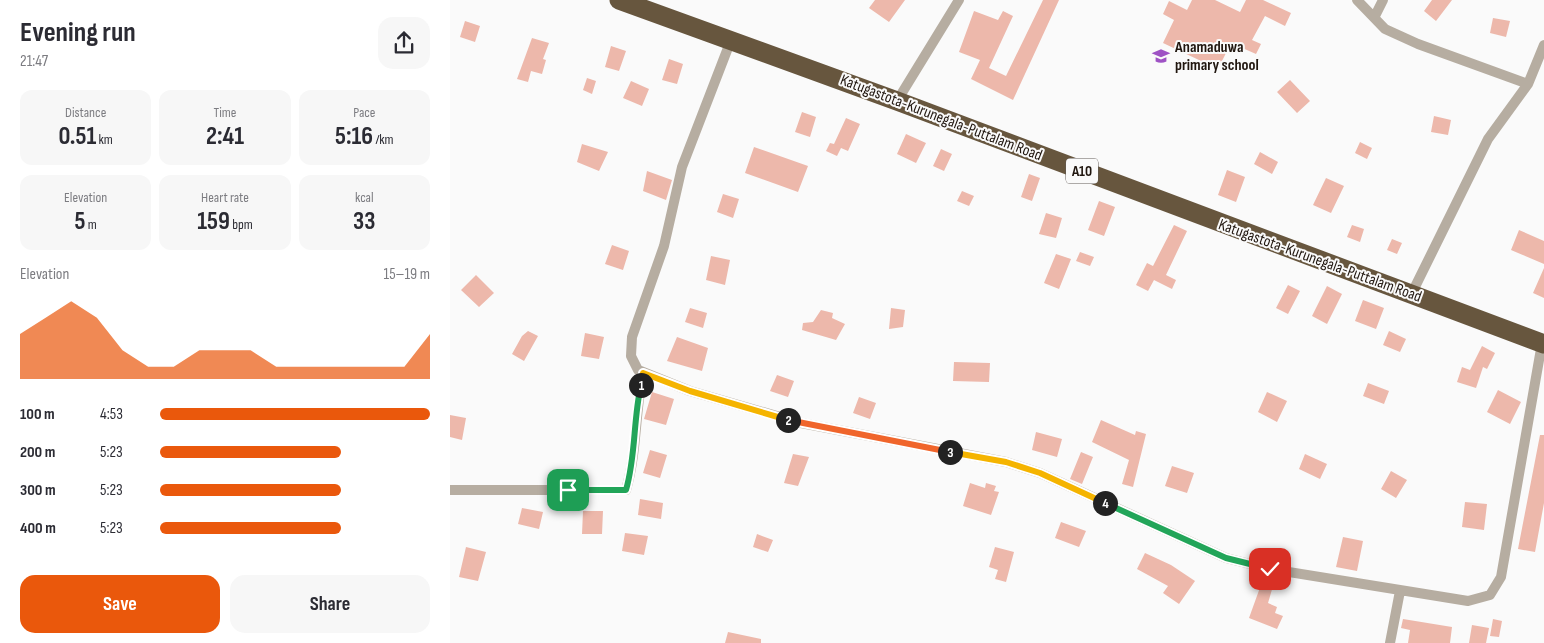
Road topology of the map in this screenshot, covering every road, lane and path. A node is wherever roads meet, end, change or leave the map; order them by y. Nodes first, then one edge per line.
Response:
1 (619, 0) edge
2 (959, 0) edge
3 (1357, 0) edge
4 (1383, 0) edge
5 (1375, 16) junction
6 (731, 40) junction
7 (1544, 45) edge
8 (1528, 84) junction
9 (898, 101) junction
10 (1411, 294) junction
11 (1543, 344) edge
12 (643, 373) junction
13 (450, 490) edge
14 (1400, 591) junction
15 (1390, 643) edge

1 - 6 highway, Katugastota-Kurunegala-Puttalam Road / A10
2 - 9 street
3 - 5 street
4 - 5 street
5 - 8 street
6 - 9 highway, Katugastota-Kurunegala-Puttalam Road / A10
6 - 12 street
7 - 8 street
8 - 10 street
9 - 10 highway, Katugastota-Kurunegala-Puttalam Road / A10
10 - 11 highway, Katugastota-Kurunegala-Puttalam Road / A10
11 - 14 street
12 - 13 street
12 - 14 street
14 - 15 street

